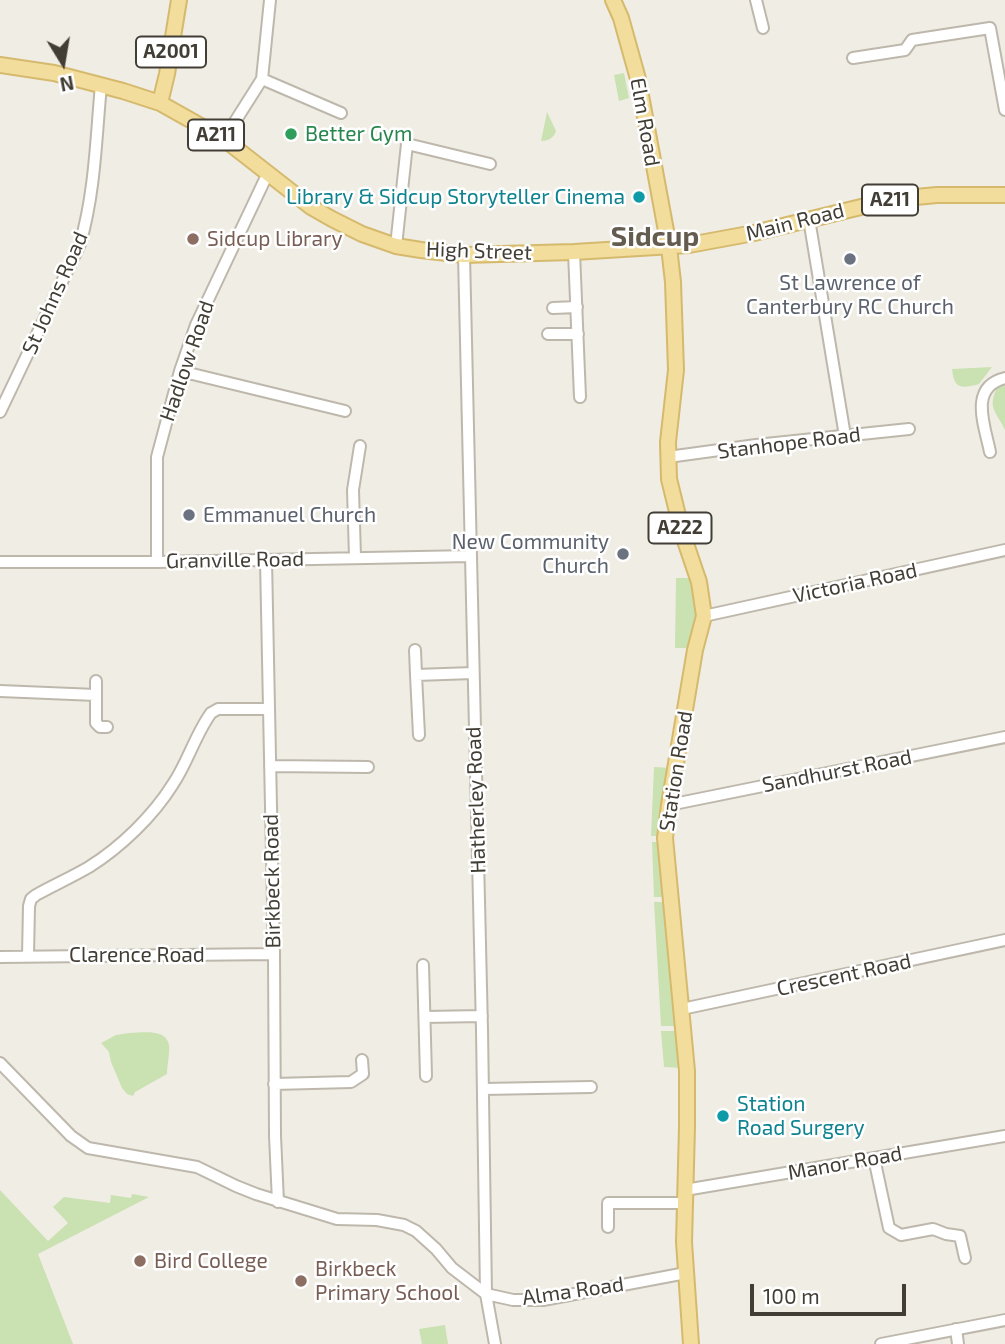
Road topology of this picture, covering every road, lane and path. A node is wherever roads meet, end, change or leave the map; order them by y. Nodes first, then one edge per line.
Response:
1 (178, 0) edge
2 (270, 0) edge
3 (613, 0) edge
4 (756, 0) edge
5 (763, 28) dead end
6 (853, 58) dead end
7 (0, 65) edge
8 (1002, 77) edge
9 (262, 79) junction
10 (101, 85) junction
11 (160, 103) junction
12 (1005, 110) edge
13 (341, 113) dead end
14 (224, 139) junction
15 (490, 164) dead end
16 (268, 173) junction
17 (1005, 195) edge
18 (809, 219) junction
19 (396, 246) junction
20 (669, 247) junction
21 (575, 252) junction
22 (464, 255) junction
23 (577, 307) junction
24 (552, 308) dead end
25 (548, 334) dead end
26 (578, 334) junction
27 (180, 371) junction
28 (1005, 378) edge
29 (580, 397) dead end
30 (1, 406) edge
31 (345, 411) dead end
32 (909, 429) dead end
33 (845, 436) junction
34 (360, 446) dead end
35 (990, 452) dead end
36 (668, 457) junction
37 (1005, 550) edge
38 (471, 556) junction
39 (355, 557) junction
40 (266, 560) junction
41 (0, 562) edge
42 (157, 562) junction
43 (704, 616) junction
44 (415, 650) dead end
45 (473, 673) junction
46 (416, 675) junction
47 (96, 681) dead end
48 (0, 691) edge
49 (96, 695) junction
50 (269, 709) junction
51 (107, 727) dead end
52 (419, 734) dead end
53 (1005, 737) edge
54 (270, 766) junction
55 (368, 767) dead end
56 (669, 805) junction
57 (1005, 940) edge
58 (274, 954) junction
59 (28, 956) junction
60 (0, 957) edge
61 (423, 965) dead end
62 (682, 1009) junction
63 (482, 1016) junction
64 (425, 1017) junction
65 (362, 1060) dead end
66 (0, 1063) edge
67 (426, 1076) dead end
68 (274, 1084) junction
69 (591, 1087) dead end
70 (484, 1089) junction
71 (1005, 1136) edge
72 (874, 1158) junction
73 (685, 1197) junction
74 (278, 1202) junction
75 (608, 1227) dead end
76 (965, 1258) dead end
77 (686, 1273) junction
78 (486, 1294) junction
79 (1005, 1320) edge
80 (956, 1329) junction
81 (495, 1344) edge
82 (691, 1344) edge
83 (881, 1344) edge
84 (958, 1344) edge

1 - 11 main road, A2001
2 - 9 street
3 - 20 main road, Elm Road / A222
4 - 5 street
6 - 8 street
7 - 10 main road, High Street / A211
8 - 12 street
9 - 13 street
9 - 14 street
10 - 11 main road, High Street / A211
10 - 30 street, St Johns Road
11 - 14 main road, High Street / A211
14 - 16 main road, High Street / A211
15 - 19 street
16 - 19 main road, High Street / A211
16 - 27 street, Hadlow Road
17 - 18 main road, Main Road / A211
18 - 20 main road, Main Road / A211
18 - 33 street
19 - 22 main road, High Street / A211
20 - 21 main road, High Street / A211
20 - 36 main road, Station Road / A222
21 - 22 main road, High Street / A211
21 - 23 street
22 - 38 street, Hatherley Road
23 - 24 street
23 - 26 street
25 - 26 street
26 - 29 street
27 - 31 street
27 - 42 street, Hadlow Road
28 - 35 street
32 - 33 street, Stanhope Road
33 - 36 street, Stanhope Road
34 - 39 street
36 - 43 main road, Station Road / A222
37 - 43 street, Victoria Road
38 - 39 street, Granville Road
38 - 45 street, Hatherley Road
39 - 40 street, Granville Road
40 - 42 street, Granville Road
40 - 50 street, Birkbeck Road
41 - 42 street, Granville Road
43 - 56 main road, Station Road / A222
44 - 46 street
45 - 46 street
45 - 63 street, Hatherley Road
46 - 52 street
47 - 49 street
48 - 49 street
49 - 51 street
50 - 54 street, Birkbeck Road
50 - 59 street
53 - 56 street, Sandhurst Road
54 - 55 street
54 - 58 street, Birkbeck Road
56 - 62 main road, Station Road / A222
57 - 62 street, Crescent Road
58 - 59 street, Clarence Road
58 - 68 street, Birkbeck Road
59 - 60 street, Clarence Road
61 - 64 street
62 - 73 main road, Station Road / A222
63 - 64 street
63 - 70 street, Hatherley Road
64 - 67 street
65 - 68 street
66 - 74 street, Alma Road
68 - 74 street, Birkbeck Road
69 - 70 street
70 - 78 street, Hatherley Road
71 - 72 street, Manor Road
72 - 73 street, Manor Road
72 - 76 street
73 - 75 street, Manor Road
73 - 77 main road, Station Road / A222
74 - 78 street, Alma Road
77 - 78 street, Alma Road
77 - 82 main road, Station Road / A222
78 - 81 street, Hatherley Road
79 - 80 street
80 - 83 street
80 - 84 street

